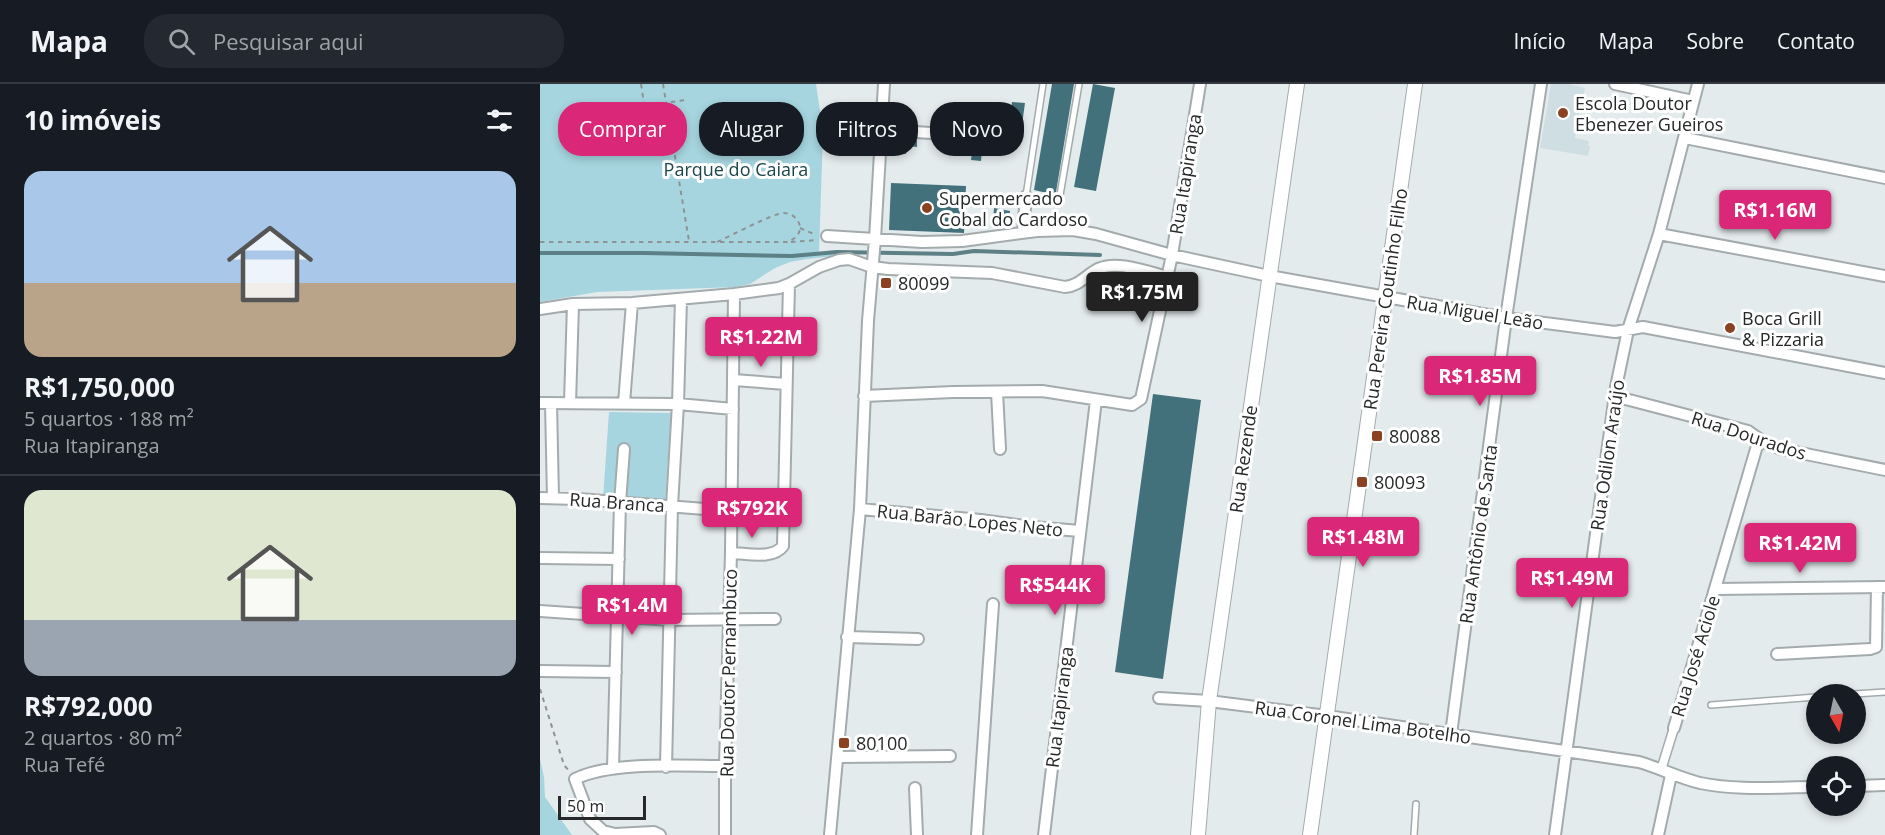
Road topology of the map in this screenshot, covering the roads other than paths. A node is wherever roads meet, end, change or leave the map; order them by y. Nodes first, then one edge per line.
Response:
1 (884, 84) edge
2 (1043, 84) edge
3 (1079, 84) edge
4 (1200, 84) edge
5 (1297, 84) edge
6 (1416, 84) edge
7 (1540, 84) edge
8 (1615, 84) edge
9 (1698, 84) edge
10 (1693, 101) junction
11 (883, 102) edge
12 (1685, 138) junction
13 (880, 156) edge
14 (1885, 178) edge
15 (1026, 196) junction
16 (1023, 232) junction
17 (1659, 234) junction
18 (827, 236) dead end
19 (875, 242) junction
20 (1172, 255) junction
21 (872, 265) junction
22 (1269, 276) junction
23 (1885, 276) edge
24 (1168, 277) junction
25 (789, 284) junction
26 (734, 294) junction
27 (1386, 297) junction
28 (681, 299) junction
29 (632, 303) junction
30 (573, 304) junction
31 (540, 309) edge
32 (1506, 318) junction
33 (1628, 330) junction
34 (1885, 373) edge
35 (734, 380) junction
36 (786, 384) junction
37 (997, 392) junction
38 (864, 396) junction
39 (1614, 396) junction
40 (1096, 400) junction
41 (545, 403) edge
42 (570, 403) junction
43 (624, 403) junction
44 (678, 404) junction
45 (733, 409) junction
46 (1760, 439) junction
47 (624, 449) dead end
48 (1000, 449) dead end
49 (1885, 470) edge
50 (540, 498) edge
51 (554, 498) junction
52 (620, 503) junction
53 (672, 506) junction
54 (860, 509) junction
55 (730, 511) junction
56 (1080, 531) junction
57 (731, 553) junction
58 (540, 558) edge
59 (619, 560) junction
60 (1881, 587) edge
61 (1715, 589) junction
62 (993, 604) dead end
63 (540, 611) edge
64 (618, 616) junction
65 (670, 620) junction
66 (729, 620) junction
67 (775, 620) dead end
68 (847, 637) junction
69 (918, 639) dead end
70 (1777, 654) dead end
71 (540, 671) edge
72 (616, 672) junction
73 (1885, 692) edge
74 (1866, 693) edge
75 (1159, 698) dead end
76 (1806, 698) edge
77 (1209, 700) junction
78 (1711, 705) dead end
79 (1327, 716) junction
80 (1674, 728) joint
81 (1451, 734) junction
82 (1567, 751) junction
83 (950, 756) dead end
84 (837, 757) junction
85 (666, 766) junction
86 (725, 766) junction
87 (613, 768) junction
88 (1666, 772) junction
89 (1885, 785) edge
90 (1866, 786) edge
91 (1806, 787) edge
92 (915, 788) dead end
93 (1416, 804) dead end
94 (660, 835) edge
95 (725, 835) edge
96 (830, 835) edge
97 (917, 835) edge
98 (977, 835) edge
99 (1044, 835) edge
100 (1198, 835) edge
101 (1311, 835) edge
102 (1414, 835) edge
103 (1555, 835) edge
104 (1658, 835) edge

1 - 11 street
2 - 15 lane
3 - 15 lane
4 - 20 street, Rua Itapiranga
5 - 22 street, Rua Rezende
6 - 27 street, Rua Pereira Coutinho Filho
7 - 32 street, Rua Antônio de Santa
8 - 10 street
9 - 10 street, Rua Odilon Araújo
10 - 12 street, Rua Odilon Araújo
12 - 14 street
12 - 17 street, Rua Odilon Araújo
13 - 19 street
15 - 16 street
16 - 19 street, Rua Miguel Leão
16 - 20 street, Rua Miguel Leão
17 - 23 street
17 - 33 street, Rua Odilon Araújo
18 - 19 street, Rua Miguel Leão
19 - 21 street
20 - 22 street, Rua Miguel Leão
20 - 24 street, Rua Itapiranga
21 - 24 street
21 - 25 street
21 - 38 street
22 - 27 street, Rua Miguel Leão
22 - 77 street, Rua Rezende
24 - 40 street, Rua Itapiranga
25 - 26 street
25 - 36 street
26 - 28 street
26 - 35 street, Rua Doutor Pernambuco
27 - 32 street, Rua Miguel Leão
27 - 79 street, Rua Pereira Coutinho Filho
28 - 29 street
28 - 44 street
29 - 30 street
29 - 43 street
30 - 31 street
30 - 42 street
32 - 33 street, Rua Miguel Leão
32 - 81 street, Rua Antônio de Santa
33 - 34 street, Rua Miguel Leão
33 - 39 street, Rua Odilon Araújo
35 - 36 street
35 - 45 street, Rua Doutor Pernambuco
36 - 57 street
37 - 38 street
37 - 40 street
37 - 48 street
38 - 54 street
39 - 46 street, Rua Dourados
39 - 82 street, Rua Odilon Araújo
40 - 56 street, Rua Itapiranga
41 - 42 street
41 - 51 street
42 - 43 street
43 - 44 street
44 - 45 street
44 - 53 street
45 - 55 street, Rua Doutor Pernambuco
46 - 49 street, Rua Dourados
46 - 61 street, Rua José Aciole
47 - 52 street
50 - 51 street, Rua Branca
51 - 52 street, Rua Branca
52 - 53 street, Rua Branca
52 - 59 street
53 - 55 street, Rua Branca
53 - 65 street
54 - 56 street, Rua Barão Lopes Neto
54 - 68 street
55 - 57 street, Rua Doutor Pernambuco
56 - 99 street, Rua Itapiranga
57 - 66 street, Rua Doutor Pernambuco
58 - 59 street
59 - 64 street
60 - 61 street
60 - 70 street
61 - 80 street, Rua José Aciole
62 - 98 street
63 - 64 street
64 - 65 street
64 - 72 street
65 - 66 street
65 - 85 street
66 - 67 street
66 - 86 street, Rua Doutor Pernambuco
68 - 69 street
68 - 84 street
71 - 72 street
72 - 87 street
73 - 74 lane
75 - 77 street, Rua Coronel Lima Botelho
76 - 78 lane
77 - 79 street, Rua Coronel Lima Botelho
77 - 100 street, Rua Rezende
79 - 81 street, Rua Coronel Lima Botelho
79 - 101 street, Rua Pereira Coutinho Filho
80 - 88 street, Rua José Aciole
81 - 82 street, Rua Coronel Lima Botelho
82 - 88 street, Rua Coronel Lima Botelho
82 - 103 street, Rua Odilon Araújo
83 - 84 street
84 - 96 street
85 - 86 street
85 - 87 street
86 - 95 street, Rua Doutor Pernambuco
87 - 94 street
88 - 91 street, Rua Coronel Lima Botelho
88 - 104 street, Rua José Aciole
89 - 90 street
92 - 97 street
93 - 102 lane

